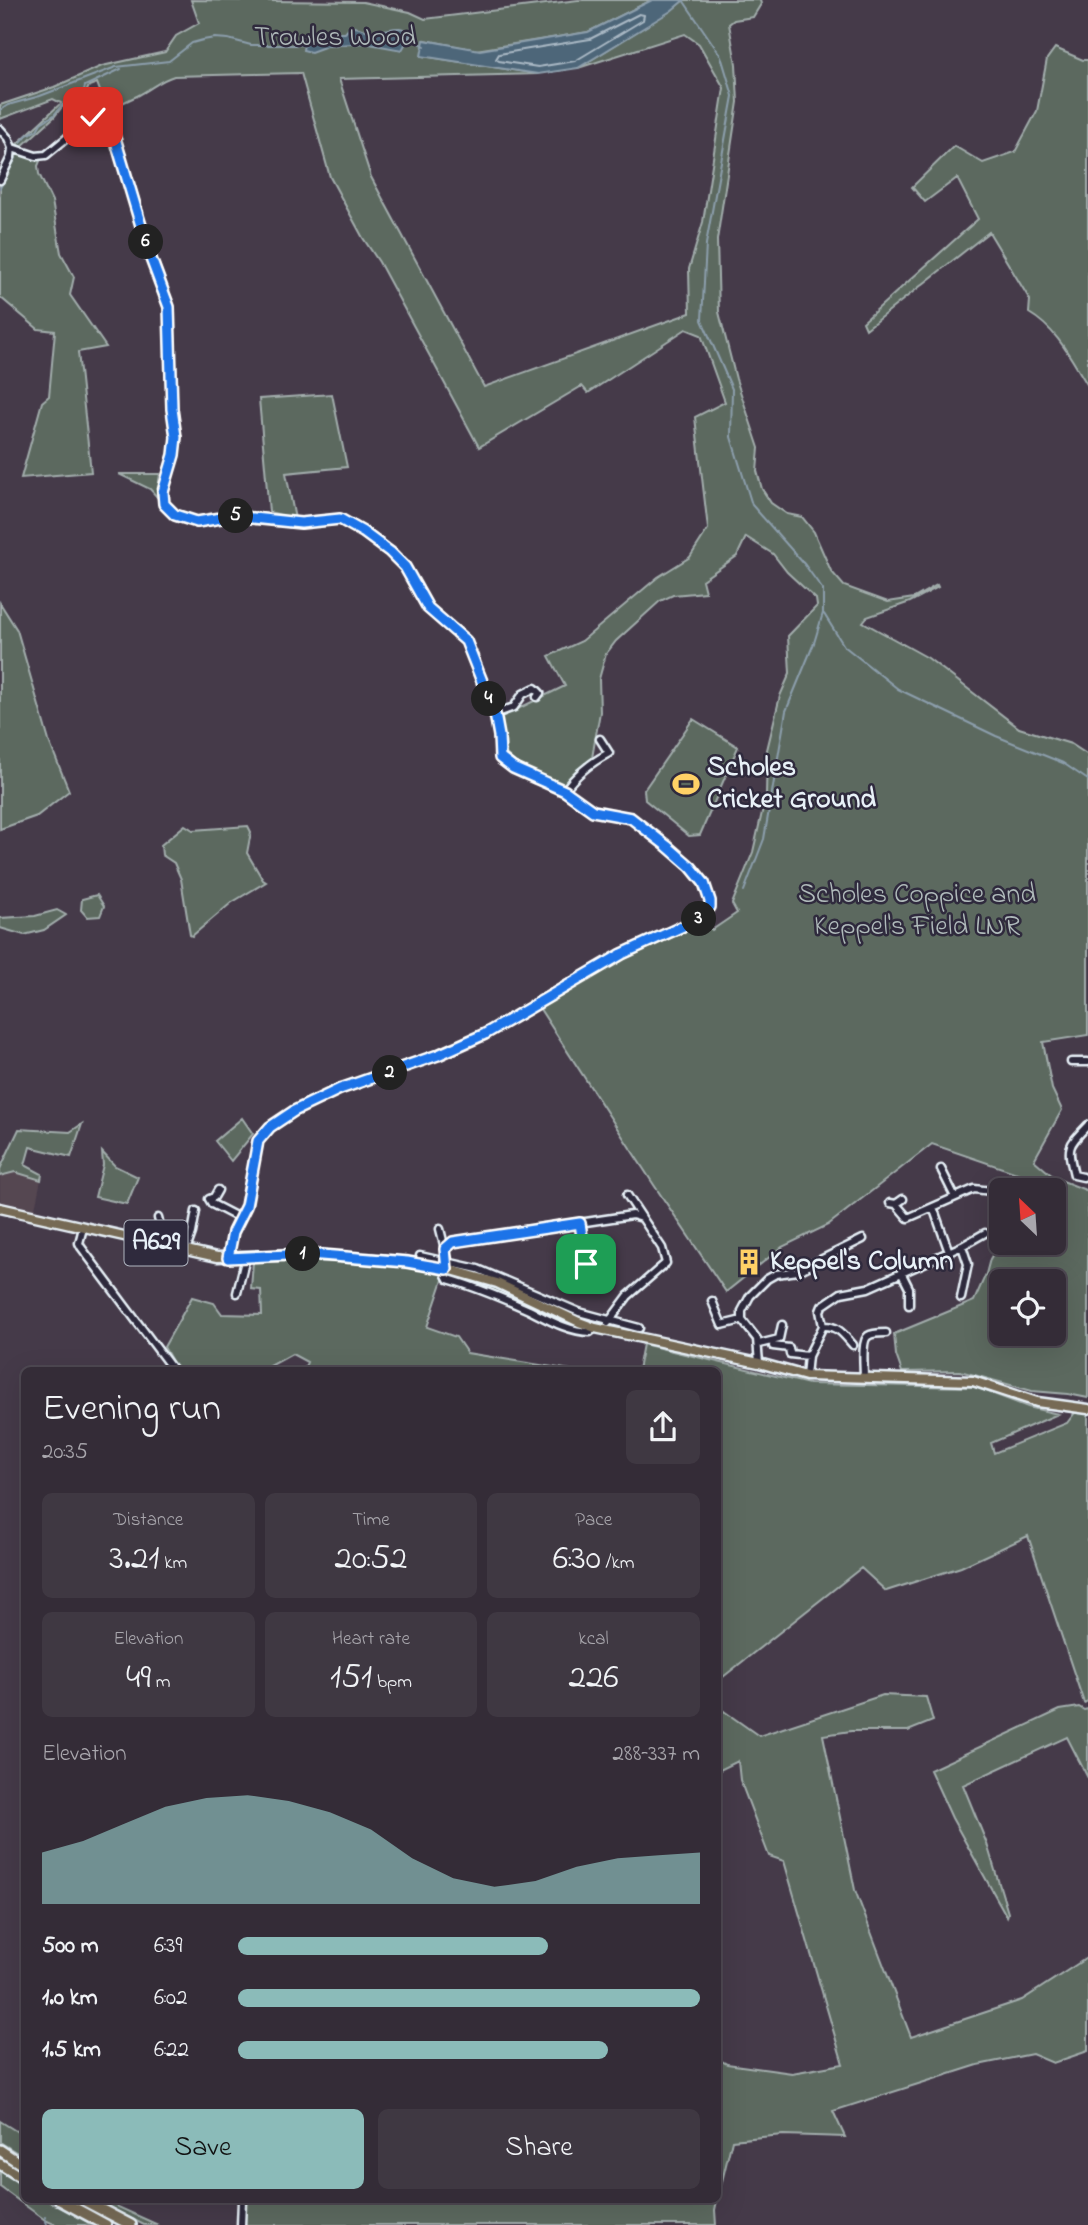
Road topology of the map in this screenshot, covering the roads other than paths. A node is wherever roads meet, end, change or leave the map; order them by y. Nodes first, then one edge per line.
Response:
1 (0, 129) edge
2 (12, 148) junction
3 (0, 180) edge
4 (537, 697) dead end
5 (495, 714) junction
6 (600, 739) dead end
7 (565, 791) junction
8 (1071, 1062) dead end
9 (1088, 1062) edge
10 (1088, 1125) edge
11 (939, 1169) dead end
12 (1083, 1177) dead end
13 (218, 1189) dead end
14 (989, 1190) edge
15 (627, 1195) dead end
16 (955, 1197) junction
17 (903, 1199) dead end
18 (0, 1208) edge
19 (933, 1208) junction
20 (196, 1211) dead end
21 (159, 1218) dead end
22 (240, 1218) junction
23 (642, 1218) junction
24 (580, 1223) junction
25 (83, 1228) junction
26 (440, 1229) dead end
27 (985, 1233) dead end
28 (863, 1240) dead end
29 (156, 1244) junction
30 (962, 1246) junction
31 (445, 1249) junction
32 (186, 1250) junction
33 (948, 1252) junction
34 (420, 1256) dead end
35 (246, 1257) junction
36 (228, 1258) junction
37 (586, 1264) dead end
38 (448, 1265) junction
39 (901, 1272) junction
40 (237, 1293) dead end
41 (961, 1298) dead end
42 (712, 1301) dead end
43 (909, 1305) dead end
44 (742, 1320) junction
45 (609, 1321) junction
46 (782, 1325) dead end
47 (823, 1326) junction
48 (639, 1328) dead end
49 (599, 1329) junction
50 (886, 1333) dead end
51 (759, 1344) junction
52 (773, 1346) dead end
53 (853, 1346) dead end
54 (807, 1356) junction
55 (759, 1363) junction
56 (171, 1367) edge
57 (806, 1376) junction
58 (864, 1377) junction
59 (1088, 1409) edge
60 (0, 2150) edge
61 (0, 2164) edge
62 (21, 2164) edge
63 (21, 2177) edge
64 (66, 2203) edge
65 (89, 2203) edge
66 (242, 2203) edge
67 (106, 2225) edge
68 (131, 2225) edge
69 (241, 2225) edge

1 - 2 street
2 - 3 street
2 - 5 street
4 - 5 street
5 - 7 street
6 - 7 street
7 - 22 street
8 - 9 street
10 - 12 street
11 - 16 street
13 - 22 street
14 - 16 street
15 - 23 street
16 - 19 street
17 - 19 street
18 - 25 main road, A629
19 - 33 street
20 - 32 street
21 - 29 street
22 - 36 street
23 - 24 street
23 - 45 street
24 - 31 street
24 - 37 street
25 - 29 main road, A629
25 - 56 street
26 - 31 street
27 - 30 street
28 - 44 street
29 - 32 main road, A629
30 - 33 street
30 - 41 street
31 - 38 street
32 - 36 main road, A629
33 - 39 street
34 - 38 street
35 - 36 main road, A629
35 - 38 main road, A629
35 - 40 street
38 - 45 street
38 - 49 main road, A629
39 - 43 street
39 - 47 street
42 - 44 street
44 - 51 street
45 - 48 street
45 - 49 street
46 - 51 street
47 - 53 street
47 - 54 street
49 - 55 main road, A629
50 - 58 street
51 - 55 street
52 - 54 street
54 - 57 street
55 - 57 main road, A629
57 - 58 main road, A629
58 - 59 main road, A629
60 - 62 highway
61 - 63 highway
64 - 67 highway
65 - 68 highway
66 - 69 street

